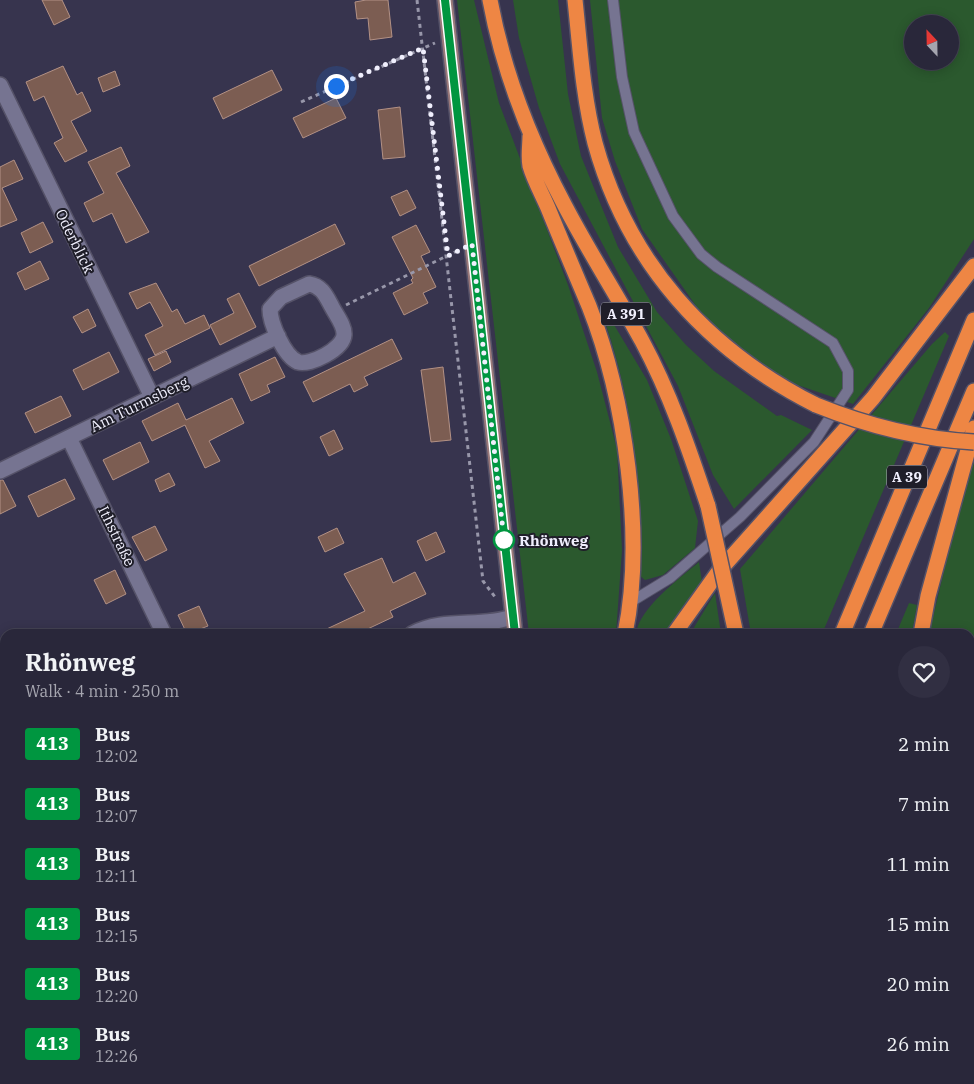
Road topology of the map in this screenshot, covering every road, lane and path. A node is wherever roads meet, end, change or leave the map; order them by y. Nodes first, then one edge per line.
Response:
1 (417, 0) edge
2 (444, 0) edge
3 (490, 0) edge
4 (575, 0) edge
5 (613, 0) edge
6 (449, 37) junction
7 (423, 48) junction
8 (0, 85) edge
9 (300, 102) dead end
10 (530, 129) junction
11 (472, 244) junction
12 (448, 256) junction
13 (974, 266) edge
14 (352, 302) dead end
15 (974, 320) edge
16 (278, 336) junction
17 (974, 391) edge
18 (152, 397) junction
19 (974, 428) edge
20 (69, 438) junction
21 (974, 442) edge
22 (0, 472) edge
23 (629, 603) junction
24 (512, 616) junction
25 (162, 629) edge
26 (421, 629) edge
27 (514, 629) edge
28 (626, 629) edge
29 (678, 629) edge
30 (735, 629) edge
31 (844, 629) edge
32 (873, 629) edge
33 (922, 629) edge

1 - 7 path
2 - 6 street
3 - 10 highway, A 391
4 - 21 highway, bridge
5 - 23 lane
6 - 7 path
6 - 11 street
7 - 9 path
7 - 12 path
8 - 18 street, Oderblick
10 - 23 highway
10 - 30 highway, A 391, bridge
11 - 12 path
11 - 24 street
12 - 14 path
12 - 24 path
13 - 29 highway
15 - 31 highway, A 39
16 - 16 street
16 - 18 street, Am Turmsberg
17 - 32 highway, A 39
18 - 20 street, Am Turmsberg
19 - 33 highway
20 - 22 street, Am Turmsberg
20 - 25 street, Ithstraße
23 - 28 highway
24 - 26 street
24 - 27 street

